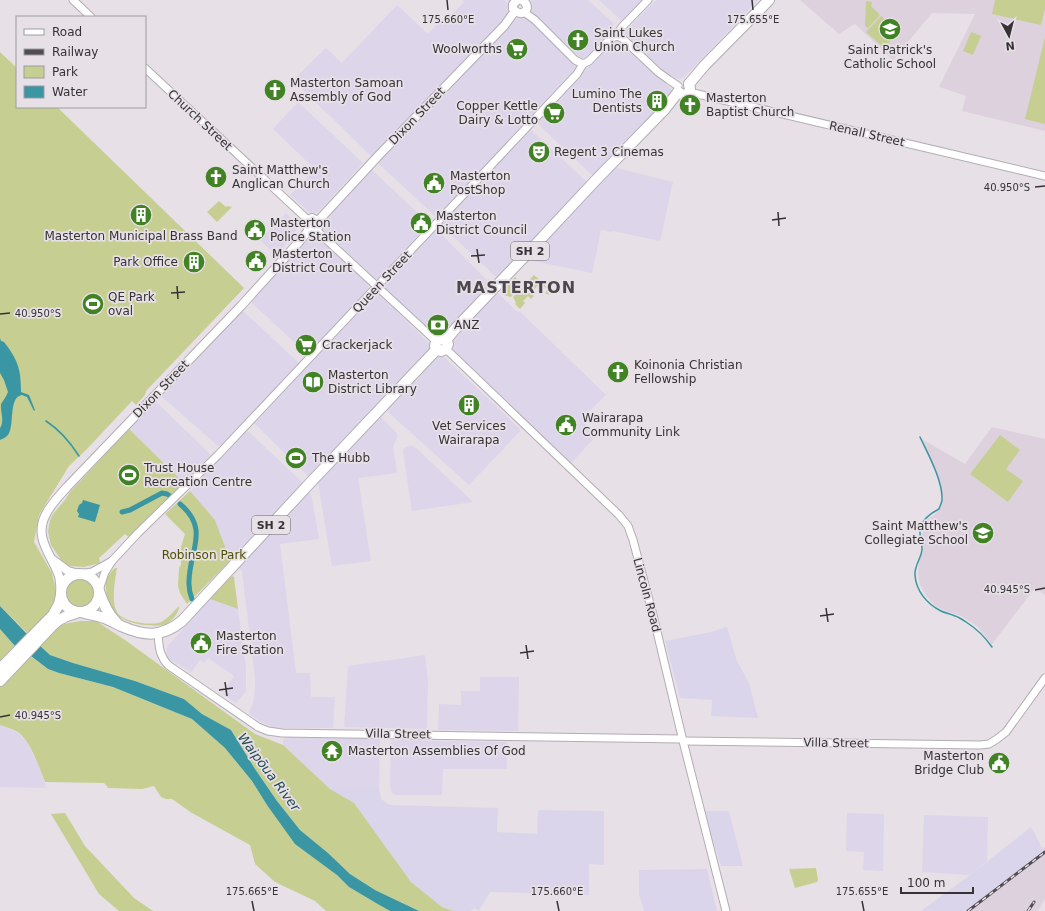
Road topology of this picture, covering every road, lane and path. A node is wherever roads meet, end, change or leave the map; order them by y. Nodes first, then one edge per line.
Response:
1 (73, 0) edge
2 (520, 0) edge
3 (648, 0) edge
4 (769, 0) edge
5 (514, 11) junction
6 (524, 12) junction
7 (90, 16) edge
8 (616, 36) junction
9 (583, 64) junction
10 (146, 69) edge
11 (689, 88) junction
12 (678, 89) junction
13 (1045, 176) edge
14 (308, 220) joint
15 (314, 227) junction
16 (377, 286) junction
17 (441, 345) junction
18 (51, 558) junction
19 (112, 561) junction
20 (79, 574) junction
21 (61, 591) junction
22 (99, 591) junction
23 (79, 612) junction
24 (49, 624) junction
25 (120, 625) junction
26 (158, 634) junction
27 (14, 660) junction
28 (0, 670) edge
29 (1045, 678) edge
30 (0, 681) edge
31 (682, 740) junction
32 (726, 911) edge

1 - 7 street
2 - 5 main road
2 - 6 main road
3 - 8 street, Queen Street
4 - 11 highway
5 - 6 main road
5 - 15 main road, Dixon Street
6 - 9 street
8 - 9 street, Queen Street
8 - 12 street
9 - 16 street, Queen Street
10 - 14 street, Church Street
11 - 12 highway
11 - 13 street, Renall Street
12 - 17 highway, SH 2
14 - 15 main road
15 - 16 street
15 - 18 main road, Dixon Street
16 - 17 street, Lincoln Road
16 - 19 street, Queen Street
17 - 26 highway, SH 2
17 - 31 street, Lincoln Road
18 - 20 main road
18 - 21 main road, Dixon Street
19 - 20 street, Queen Street
19 - 22 street, Queen Street
20 - 21 highway
20 - 22 highway, SH 2
21 - 23 highway, SH 2
21 - 24 highway
22 - 23 highway
22 - 25 highway, SH 2
23 - 24 highway
23 - 25 highway, SH 2
24 - 27 highway
25 - 26 highway, SH 2
26 - 31 street, Villa Street
27 - 28 highway
27 - 30 highway
29 - 31 street, Villa Street
31 - 32 street, Lincoln Road

